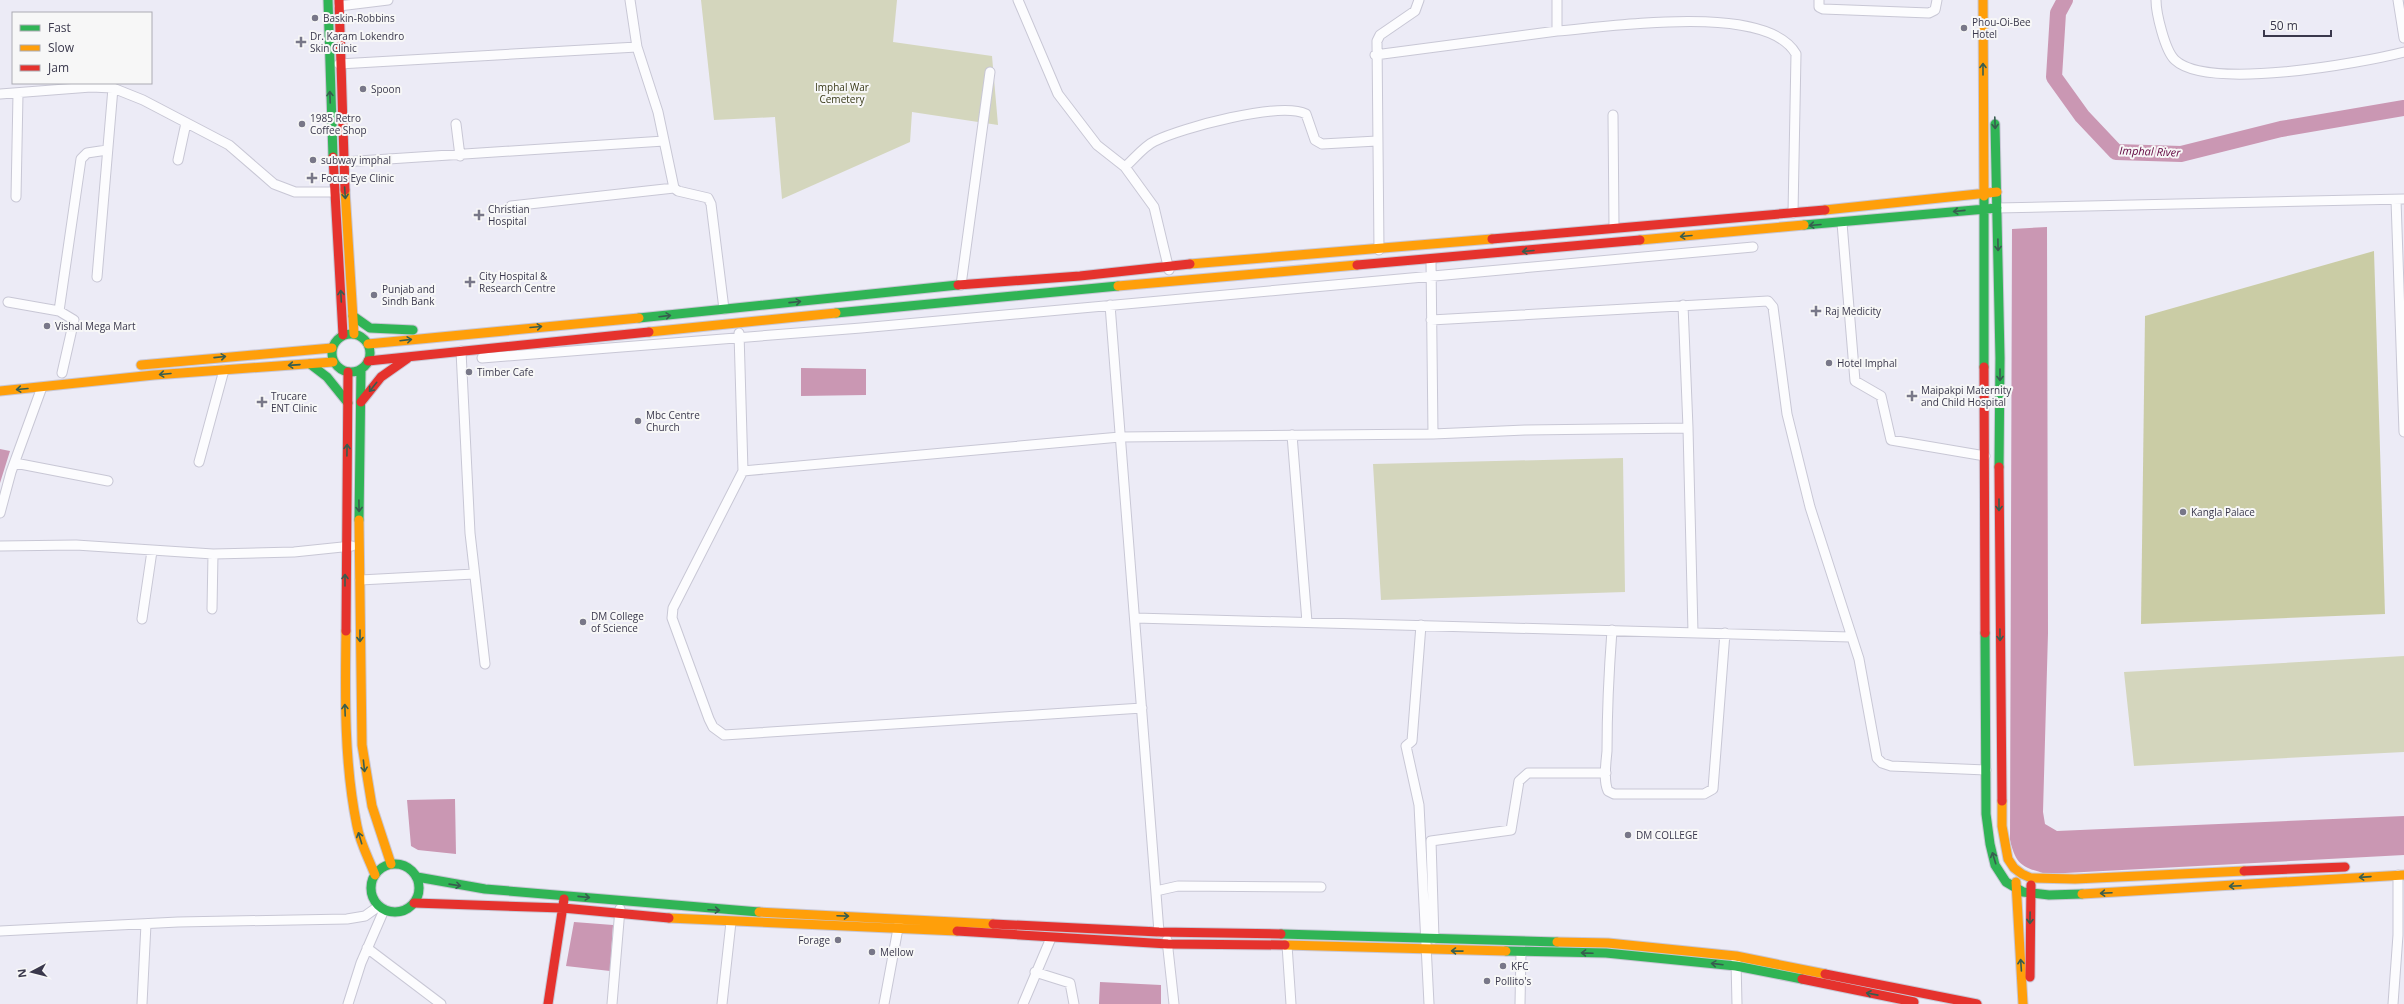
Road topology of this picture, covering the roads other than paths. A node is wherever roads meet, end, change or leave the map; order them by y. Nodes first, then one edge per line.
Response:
1 (328, 0) edge
2 (388, 0) edge
3 (630, 0) edge
4 (1018, 0) edge
5 (1419, 0) edge
6 (1558, 0) edge
7 (1819, 0) edge
8 (1937, 0) edge
9 (1983, 0) edge
10 (2156, 0) edge
11 (2398, 0) edge
12 (339, 3) edge
13 (1557, 31) junction
14 (2404, 38) edge
15 (638, 46) junction
16 (2404, 52) edge
17 (1375, 55) junction
18 (339, 64) junction
19 (990, 72) dead end
20 (113, 88) junction
21 (0, 94) edge
22 (18, 94) junction
23 (1994, 114) dead end
24 (1613, 115) dead end
25 (186, 123) junction
26 (456, 124) dead end
27 (664, 141) junction
28 (1377, 141) junction
29 (107, 150) junction
30 (460, 156) junction
31 (178, 160) dead end
32 (343, 162) junction
33 (1125, 167) junction
34 (674, 188) junction
35 (335, 192) junction
36 (1984, 192) junction
37 (1997, 192) junction
38 (16, 197) dead end
39 (2400, 199) edge
40 (511, 206) dead end
41 (1997, 208) junction
42 (1985, 209) junction
43 (1793, 213) junction
44 (1842, 223) junction
45 (1614, 227) junction
46 (1542, 234) junction
47 (1753, 247) dead end
48 (1544, 249) junction
49 (1379, 250) junction
50 (1431, 260) junction
51 (1168, 266) junction
52 (97, 277) dead end
53 (1430, 277) junction
54 (1171, 282) junction
55 (962, 284) junction
56 (8, 302) dead end
57 (1110, 304) junction
58 (1683, 305) junction
59 (724, 309) junction
60 (59, 311) junction
61 (353, 316) junction
62 (1431, 320) junction
63 (738, 324) junction
64 (354, 334) junction
65 (458, 334) junction
66 (343, 335) junction
67 (739, 338) junction
68 (368, 344) junction
69 (332, 348) junction
70 (461, 355) junction
71 (410, 356) junction
72 (368, 361) junction
73 (333, 362) junction
74 (310, 364) junction
75 (133, 366) dead end
76 (361, 369) junction
77 (224, 370) junction
78 (348, 372) junction
79 (62, 373) dead end
80 (42, 387) junction
81 (0, 391) edge
82 (361, 402) junction
83 (348, 403) junction
84 (1688, 428) junction
85 (2404, 432) edge
86 (1433, 434) junction
87 (1292, 435) junction
88 (1120, 436) junction
89 (1985, 456) junction
90 (199, 462) dead end
91 (15, 463) junction
92 (743, 471) junction
93 (108, 481) dead end
94 (0, 513) edge
95 (360, 545) junction
96 (0, 546) edge
97 (345, 546) junction
98 (152, 551) junction
99 (213, 554) junction
100 (474, 574) junction
101 (360, 580) junction
102 (212, 609) dead end
103 (1135, 618) junction
104 (142, 619) dead end
105 (1307, 622) junction
106 (1422, 625) junction
107 (1612, 630) junction
108 (1693, 632) junction
109 (1725, 633) junction
110 (1850, 637) junction
111 (485, 664) dead end
112 (1142, 708) junction
113 (1986, 770) junction
114 (1606, 773) junction
115 (391, 864) junction
116 (2358, 867) dead end
117 (2016, 871) junction
118 (375, 875) junction
119 (2401, 875) edge
120 (417, 877) junction
121 (2032, 879) junction
122 (1321, 887) dead end
123 (2016, 890) junction
124 (1156, 891) junction
125 (2030, 893) junction
126 (564, 895) junction
127 (621, 901) junction
128 (414, 903) junction
129 (381, 908) junction
130 (563, 908) junction
131 (620, 915) junction
132 (900, 918) junction
133 (731, 922) junction
134 (146, 924) junction
135 (898, 928) junction
136 (0, 931) edge
137 (1163, 933) junction
138 (1051, 938) junction
139 (1429, 938) junction
140 (1608, 943) junction
141 (1168, 944) junction
142 (1288, 945) junction
143 (367, 948) junction
144 (1426, 950) junction
145 (1521, 952) junction
146 (1606, 953) junction
147 (1736, 956) junction
148 (1736, 966) junction
149 (1035, 972) junction
150 (2400, 975) edge
151 (142, 1004) edge
152 (348, 1004) edge
153 (441, 1004) edge
154 (548, 1004) edge
155 (612, 1004) edge
156 (722, 1004) edge
157 (884, 1004) edge
158 (1023, 1004) edge
159 (1074, 1004) edge
160 (1174, 1004) edge
161 (1291, 1004) edge
162 (1429, 1004) edge
163 (1520, 1004) edge
164 (1737, 1004) edge
165 (1924, 1004) edge
166 (1977, 1004) edge
167 (2023, 1004) edge
168 (2030, 1004) edge
169 (2393, 1004) edge

35 -> 1 main road
2 - 12 street
3 - 15 street
4 - 33 street
5 - 17 street
6 - 13 street
7 - 8 street
36 -> 9 main road
10 - 16 street
11 - 14 street
12 - 18 main road
13 - 17 street
13 - 43 street
15 - 18 street
15 - 27 street
17 - 28 street
18 - 32 main road
19 - 55 street
20 - 22 street
20 - 25 street
20 - 29 street
21 - 22 street
22 - 38 street
23 -> 37 main road
24 - 45 street
25 - 31 street
25 - 35 street
26 - 30 street
27 - 30 street
27 - 34 street
28 - 33 street
28 - 49 street
29 - 52 street
29 - 60 street
30 - 32 street
32 -> 61 main road
33 - 51 street
34 - 40 street
34 - 59 street
66 -> 35 main road
36 - 37 main road
36 - 42 main road
36 - 43 main road
37 - 41 main road
39 - 41 street
39 - 85 street
41 - 42 main road
41 -> 117 main road
42 -> 44 main road
42 - 89 main road
43 - 45 main road
44 -> 48 main road
44 - 89 street
45 - 46 main road
46 - 48 main road
46 - 49 main road
47 - 53 street
48 -> 50 main road
49 - 51 main road
50 - 53 street
50 - 54 main road
51 - 54 street
51 - 55 main road
53 - 57 street
53 - 62 street
54 - 63 main road
59 -> 55 main road
56 - 60 street
57 - 67 street
57 - 88 street
58 - 62 street
58 - 84 street
58 - 110 street
65 -> 59 main road
60 - 79 street
61 - 64 main road
61 - 65 main road
62 - 86 street
63 - 67 street
63 - 70 main road
64 - 66 main road
64 - 68 main road
68 -> 65 main road
66 - 69 main road
67 - 70 street
67 - 92 street
68 - 72 main road
69 - 73 main road
75 -> 69 main road
70 - 71 main road
70 - 100 street
71 - 72 main road
71 -> 82 main road
72 - 76 main road
73 - 74 main road
73 - 78 main road
74 -> 77 main road
74 - 83 main road
76 - 78 main road
76 - 82 main road
77 -> 80 main road
77 - 90 street
78 - 83 main road
80 -> 81 main road
80 - 91 street
82 -> 95 main road
97 -> 83 main road
84 - 86 street
84 - 108 street
86 - 87 street
87 - 88 street
87 - 105 street
88 - 92 street
88 - 103 street
89 - 113 main road
91 - 93 street
91 - 94 street
92 - 112 street
95 - 97 street
95 - 101 main road
96 - 98 street
97 - 99 street
118 -> 97 main road
98 - 99 street
98 - 104 street
99 - 102 street
100 - 101 street
100 - 111 street
101 -> 115 main road
103 - 105 street
103 - 112 street
105 - 106 street
106 - 107 street
106 - 139 street
107 - 108 street
107 - 114 street
108 - 109 street
109 - 110 street
109 - 114 street
110 - 113 street
112 - 124 street
123 -> 113 main road
114 - 139 street
115 - 118 main road
115 - 120 main road
116 - 121 main road
117 - 121 main road
117 - 123 main road
118 - 129 main road
119 -> 125 main road
119 - 150 street
120 -> 126 main road
120 - 128 main road
121 - 125 main road
122 - 124 street
123 - 125 main road
167 -> 123 main road
124 - 137 street
125 -> 168 main road
126 -> 127 main road
126 - 130 main road
127 - 131 street
127 -> 132 main road
128 - 129 main road
128 - 130 main road
129 - 134 street
129 - 143 street
130 - 131 main road
130 - 154 main road
131 - 133 main road
131 - 155 street
132 - 135 street
132 - 137 main road
133 - 135 main road
133 - 156 street
134 - 136 street
134 - 151 street
135 - 138 main road
135 - 157 street
137 - 139 main road
137 - 141 street
138 - 141 main road
138 - 149 street
139 - 140 main road
139 - 144 street
140 - 146 main road
140 - 147 main road
141 - 142 main road
141 - 160 street
142 - 144 main road
142 - 161 street
143 - 152 street
143 - 153 street
145 -> 144 main road
144 - 162 street
146 -> 145 main road
145 - 163 street
148 -> 146 main road
147 - 148 street
147 - 166 main road
148 - 164 street
165 -> 148 main road
149 - 158 street
149 - 159 street
150 - 169 street

